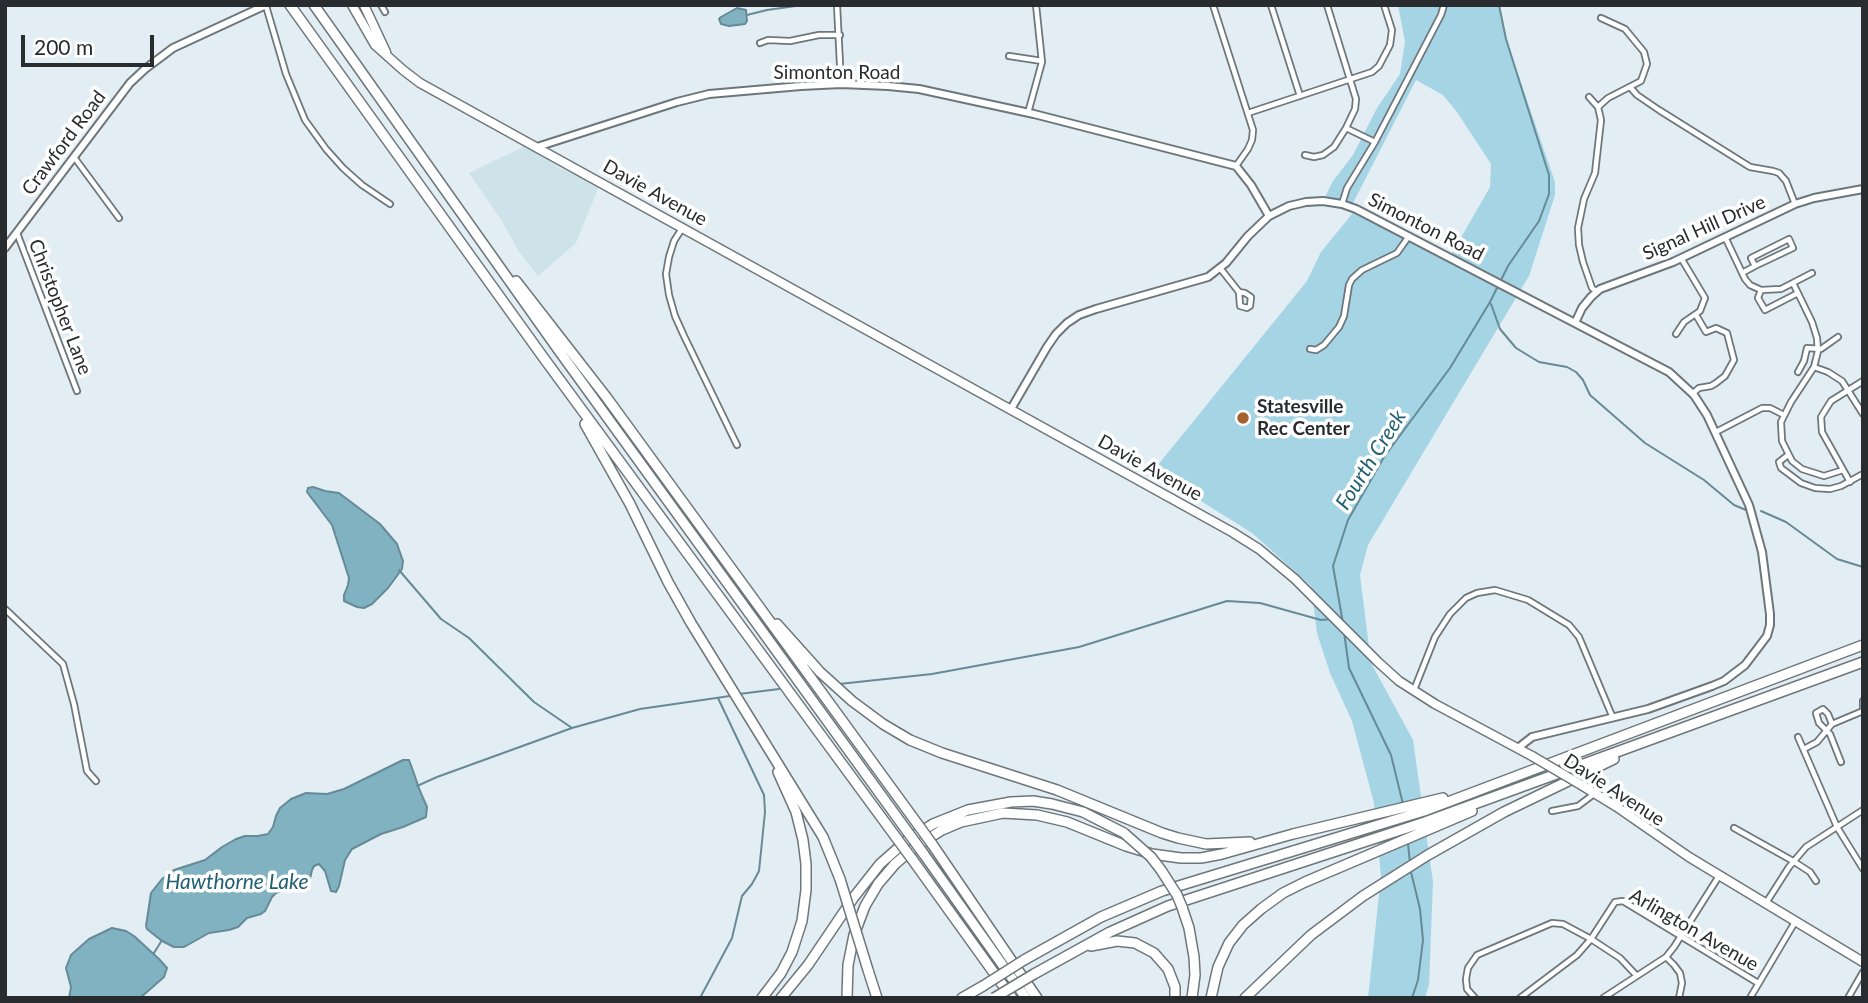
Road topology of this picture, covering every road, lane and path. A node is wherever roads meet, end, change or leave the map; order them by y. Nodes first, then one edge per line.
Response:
1 (290, 5) edge
2 (314, 5) edge
3 (352, 5) edge
4 (364, 5) edge
5 (382, 5) edge
6 (837, 5) edge
7 (1036, 5) edge
8 (1214, 5) edge
9 (1271, 5) edge
10 (1327, 5) edge
11 (1384, 5) edge
12 (1444, 5) edge
13 (266, 6) edge
14 (385, 12) dead end
15 (1601, 18) dead end
16 (840, 35) junction
17 (760, 43) dead end
18 (387, 54) junction
19 (1009, 56) dead end
20 (1042, 61) junction
21 (1351, 79) junction
22 (841, 84) junction
23 (1630, 87) junction
24 (1300, 96) junction
25 (1589, 97) dead end
26 (1598, 107) junction
27 (1028, 113) junction
28 (1248, 113) junction
29 (1346, 128) junction
30 (1375, 142) junction
31 (537, 147) junction
32 (1305, 155) dead end
33 (74, 156) junction
34 (1236, 166) junction
35 (434, 175) junction
36 (1863, 189) edge
37 (390, 204) dead end
38 (1342, 204) junction
39 (1795, 204) junction
40 (1269, 216) junction
41 (119, 218) dead end
42 (683, 227) junction
43 (17, 233) junction
44 (1409, 236) junction
45 (1725, 237) junction
46 (5, 248) edge
47 (1681, 258) junction
48 (1755, 267) junction
49 (1220, 268) junction
50 (1742, 273) junction
51 (1812, 273) dead end
52 (1793, 283) junction
53 (1761, 290) junction
54 (1240, 292) dead end
55 (1597, 292) junction
56 (1798, 293) junction
57 (1696, 315) junction
58 (1575, 323) junction
59 (1676, 334) dead end
60 (1838, 337) dead end
61 (1818, 348) junction
62 (1310, 349) dead end
63 (543, 357) junction
64 (1814, 368) junction
65 (1798, 372) dead end
66 (1863, 381) edge
67 (1849, 390) junction
68 (76, 391) dead end
69 (1692, 394) junction
70 (1011, 409) junction
71 (1863, 414) edge
72 (1784, 415) junction
73 (1716, 432) junction
74 (737, 445) dead end
75 (1788, 455) junction
76 (1843, 470) junction
77 (1863, 474) edge
78 (1850, 482) junction
79 (691, 514) junction
80 (5, 609) edge
81 (1863, 645) edge
82 (1863, 662) edge
83 (1414, 691) junction
84 (1863, 701) edge
85 (1863, 709) edge
86 (1613, 719) junction
87 (1832, 723) junction
88 (1825, 730) junction
89 (760, 736) junction
90 (1798, 737) dead end
91 (1655, 739) junction
92 (1518, 748) junction
93 (1804, 749) junction
94 (1841, 762) dead end
95 (96, 782) dead end
96 (1595, 793) junction
97 (1424, 807) junction
98 (1863, 810) edge
99 (1552, 811) dead end
100 (1426, 826) junction
101 (1837, 827) junction
102 (1734, 828) dead end
103 (1293, 834) junction
104 (1793, 861) junction
105 (1863, 869) edge
106 (1719, 876) junction
107 (1816, 881) dead end
108 (1766, 904) junction
109 (1795, 921) junction
110 (1681, 936) junction
111 (1591, 939) junction
112 (1072, 952) junction
113 (1666, 957) junction
114 (1863, 962) edge
115 (1863, 972) edge
116 (1636, 975) junction
117 (1758, 983) junction
118 (762, 998) edge
119 (781, 998) edge
120 (847, 998) edge
121 (877, 998) edge
122 (962, 998) edge
123 (994, 998) edge
124 (1012, 998) edge
125 (1026, 998) edge
126 (1037, 998) edge
127 (1175, 998) edge
128 (1192, 998) edge
129 (1211, 998) edge
130 (1245, 998) edge
131 (1475, 998) edge
132 (1520, 998) edge
133 (1603, 998) edge
134 (1679, 998) edge
135 (1750, 998) edge
136 (1848, 998) edge

1 - 63 highway
2 - 35 highway
3 - 18 main road
4 - 18 main road
5 - 14 street
6 - 16 street
7 - 20 street
8 - 28 street
9 - 24 street
10 - 21 street
11 - 21 street
12 - 30 street
13 - 33 street, Crawford Road
13 - 37 street
15 - 23 street
16 - 17 street
16 - 22 street
18 - 31 main road, Davie Avenue
19 - 20 street
20 - 27 street
21 - 24 street
21 - 29 street
22 - 27 street, Simonton Road
22 - 31 street, Simonton Road
23 - 26 street
23 - 39 street
24 - 28 street
25 - 26 street
26 - 55 street
27 - 34 street, Simonton Road
28 - 34 street
29 - 30 street
29 - 32 street
30 - 38 street
31 - 42 main road, Davie Avenue
33 - 41 street
33 - 43 street, Crawford Road
34 - 40 street
35 - 79 highway
35 - 125 highway, bridge
36 - 39 street, Signal Hill Drive
38 - 40 street, Simonton Road
38 - 44 street, Simonton Road
39 - 45 street, Signal Hill Drive
40 - 49 street
42 - 70 main road, Davie Avenue
42 - 74 street
43 - 46 street, Crawford Road
43 - 68 street, Christopher Lane
44 - 58 street, Simonton Road
44 - 62 street
45 - 47 street, Signal Hill Drive
45 - 50 street
47 - 55 street, Signal Hill Drive
47 - 57 street
48 - 48 street
48 - 50 street
49 - 54 street
49 - 70 street
50 - 53 street
51 - 52 street
52 - 53 street
52 - 56 street
53 - 56 street
55 - 58 street, Signal Hill Drive
56 - 61 street
57 - 59 street
57 - 69 street
58 - 69 street, Simonton Road
60 - 61 street
61 - 64 street
61 - 65 street
63 - 89 highway
63 - 124 highway, bridge
64 - 67 street
64 - 72 street
66 - 67 street
67 - 71 street
67 - 76 street
69 - 73 street, Simonton Road
70 - 83 main road, Davie Avenue
72 - 73 street
72 - 75 street
73 - 86 street, Simonton Road
75 - 76 street
75 - 78 street
76 - 78 street
77 - 78 street
79 - 103 highway
79 - 126 highway, bridge
80 - 95 street
81 - 97 highway
82 - 91 highway
83 - 86 street
83 - 92 main road, Davie Avenue
84 - 85 street
85 - 87 street
86 - 92 street, Simonton Road
87 - 88 street
87 - 88 street
88 - 93 street
88 - 94 street
89 - 118 highway
89 - 121 highway, bridge
90 - 93 street
91 - 100 highway
91 - 130 highway
92 - 96 main road, Davie Avenue, bridge
93 - 101 street
96 - 99 street
96 - 106 main road, Davie Avenue
97 - 103 highway
97 - 122 highway, bridge
98 - 101 street
100 - 112 highway
100 - 129 highway
101 - 104 street
101 - 105 street
102 - 104 street
103 - 120 highway
104 - 107 street
104 - 108 street
106 - 108 main road, Davie Avenue
106 - 110 street
108 - 109 main road, Davie Avenue
109 - 114 main road, Davie Avenue
109 - 117 street
110 - 111 street, Arlington Avenue
110 - 113 street
110 - 117 street, Arlington Avenue
111 - 116 street
111 - 131 street
111 - 132 street
112 - 123 highway, bridge
112 - 127 highway
113 - 116 street
113 - 134 street
115 - 136 street
116 - 133 street
117 - 135 street
119 - 128 highway, bridge

